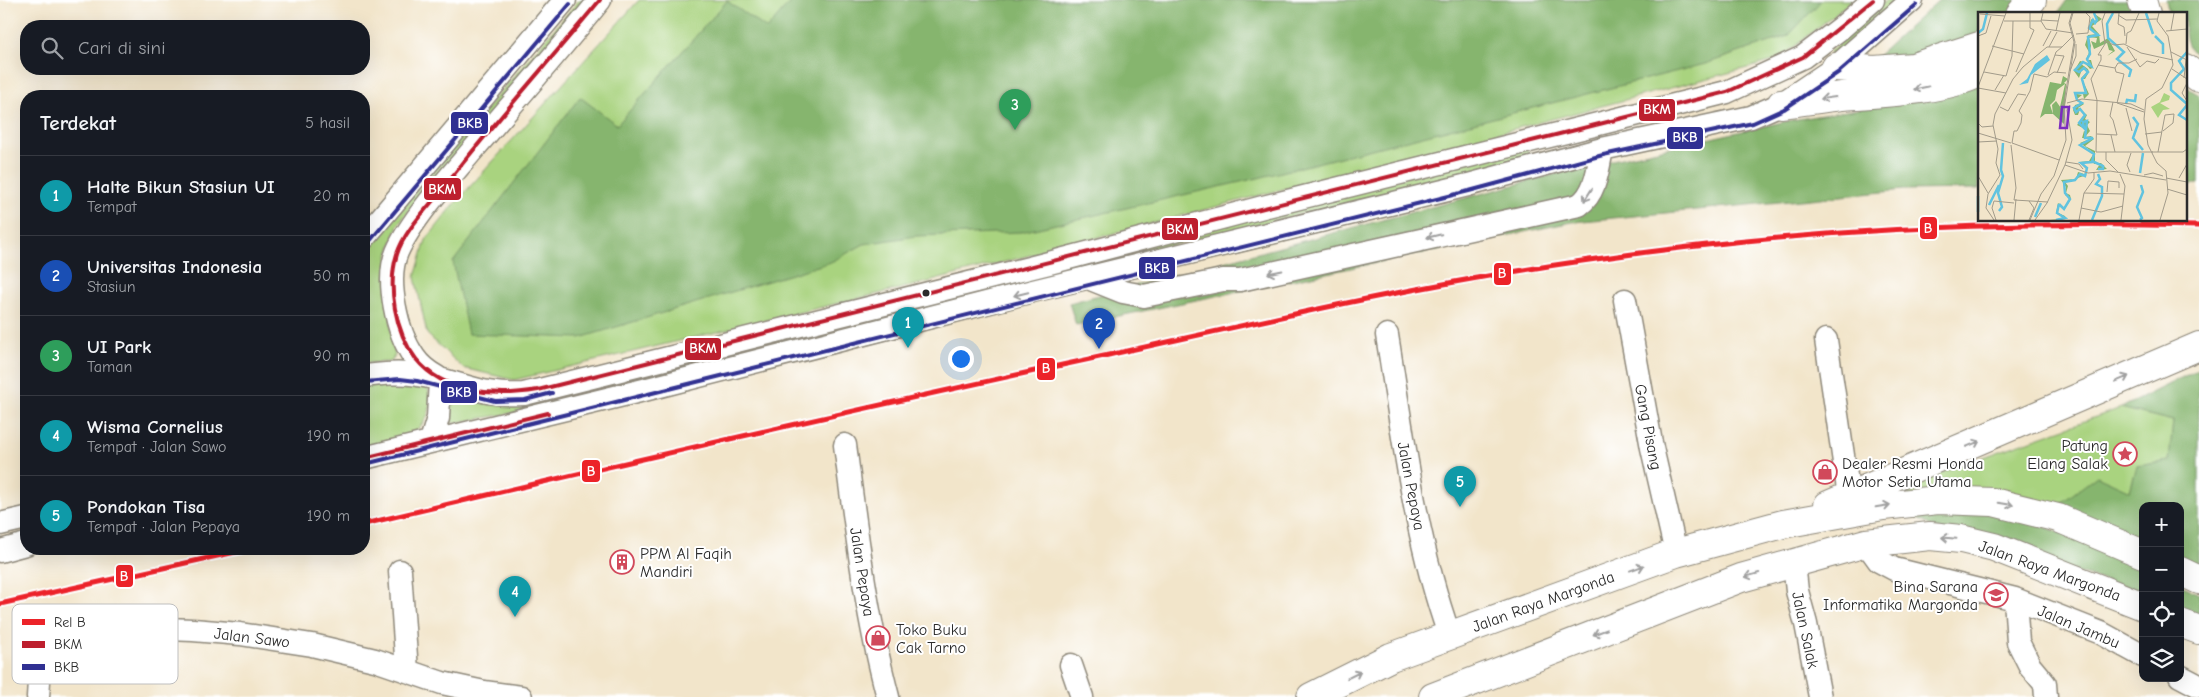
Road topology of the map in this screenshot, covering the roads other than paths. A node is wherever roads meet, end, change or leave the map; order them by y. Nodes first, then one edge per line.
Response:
1 (565, 0) edge
2 (600, 0) edge
3 (1873, 0) edge
4 (1912, 0) edge
5 (2032, 0) edge
6 (2054, 0) edge
7 (2022, 12) edge
8 (2045, 12) edge
9 (1978, 46) edge
10 (1836, 67) junction
11 (2186, 69) edge
12 (1978, 73) edge
13 (2199, 78) edge
14 (1780, 104) junction
15 (1602, 149) junction
16 (370, 231) edge
17 (1088, 278) junction
18 (1625, 300) dead end
19 (1386, 335) dead end
20 (1826, 340) dead end
21 (2199, 346) edge
22 (370, 376) edge
23 (440, 379) junction
24 (431, 441) junction
25 (845, 445) dead end
26 (370, 456) edge
27 (1849, 496) junction
28 (20, 519) edge
29 (0, 524) edge
30 (1783, 524) junction
31 (1866, 542) junction
32 (20, 546) edge
33 (0, 551) edge
34 (2139, 552) edge
35 (1676, 553) junction
36 (1794, 563) junction
37 (400, 571) dead end
38 (2184, 573) edge
39 (2199, 580) edge
40 (2015, 599) junction
41 (2139, 604) edge
42 (178, 629) edge
43 (1449, 634) junction
44 (2139, 654) edge
45 (1071, 665) dead end
46 (407, 671) junction
47 (2184, 678) edge
48 (39, 684) edge
49 (2199, 686) edge
50 (431, 688) edge
51 (1472, 690) edge
52 (38, 697) edge
53 (521, 697) edge
54 (888, 697) edge
55 (1082, 697) edge
56 (1310, 697) edge
57 (1433, 697) edge
58 (1820, 697) edge
59 (2046, 697) edge

1 - 16 street
2 - 23 street
3 - 23 street
4 - 10 street
5 - 7 main road
6 - 8 main road
9 - 10 main road
10 - 14 street
11 - 13 main road
12 -> 14 main road
14 - 15 street
15 - 17 street
15 -> 17 street
17 -> 24 street
18 - 35 street, Gang Pisang
19 - 43 street, Jalan Pepaya
20 - 27 street
27 -> 21 main road
22 - 23 street
23 - 24 street
24 - 26 street
25 - 54 street, Jalan Pepaya
27 - 30 main road
28 - 29 street
30 -> 34 main road
30 - 35 main road, Jalan Raya Margonda
31 - 36 main road, Jalan Raya Margonda
31 - 40 street
41 -> 31 main road, Jalan Raya Margonda
32 - 33 street
43 -> 35 main road, Jalan Raya Margonda
36 -> 51 main road, Jalan Raya Margonda
36 - 58 street, Jalan Salak
37 - 46 street
38 - 39 main road
40 - 44 street, Jalan Jambu
40 - 59 street
42 - 46 street, Jalan Sawo
56 -> 43 main road, Jalan Raya Margonda
45 - 55 street
46 - 50 street, Jalan Sawo
47 - 49 street
48 - 52 street, Jalan Sawo
50 - 53 street, Jalan Sawo
51 - 57 main road, Jalan Raya Margonda

